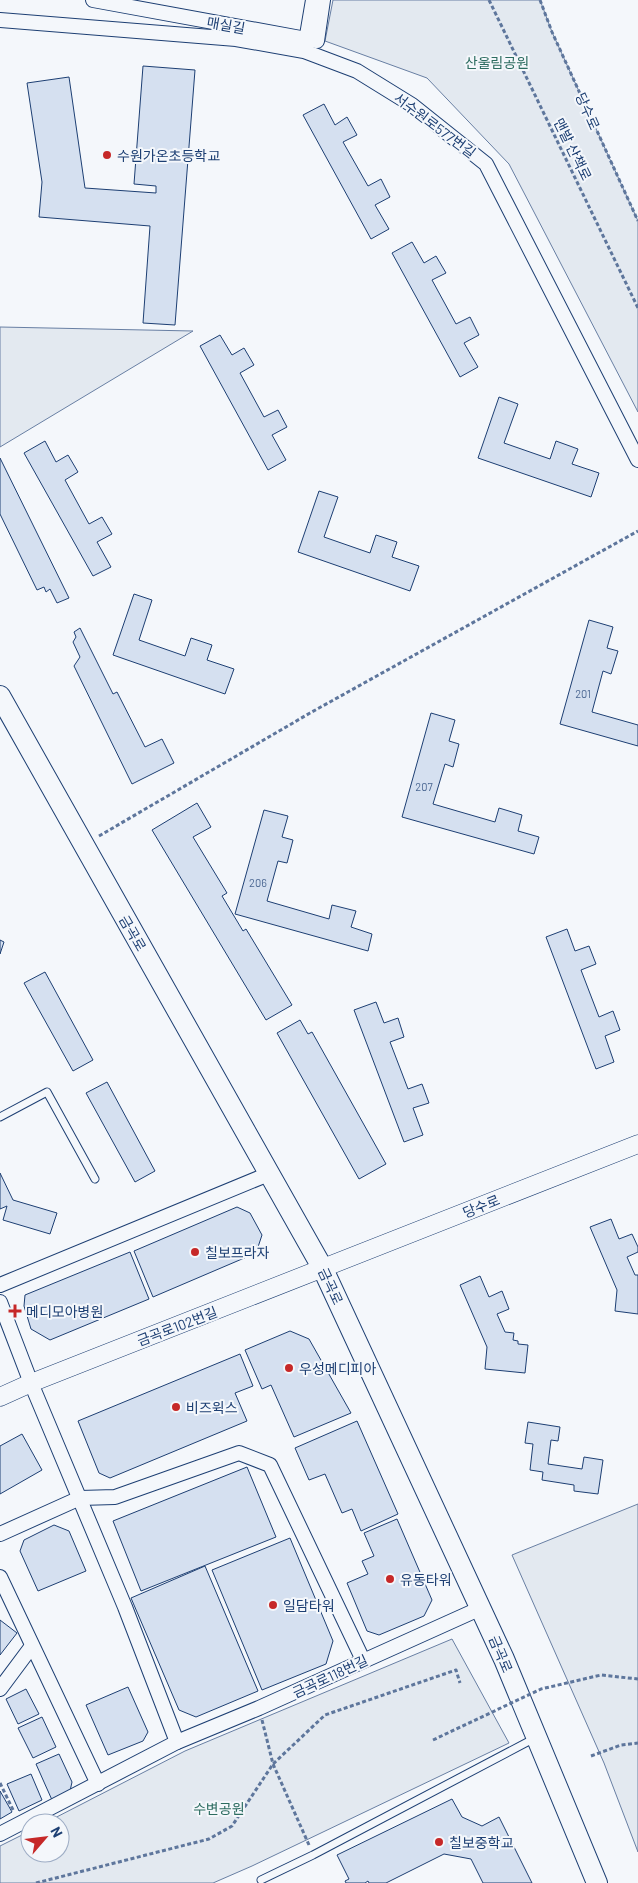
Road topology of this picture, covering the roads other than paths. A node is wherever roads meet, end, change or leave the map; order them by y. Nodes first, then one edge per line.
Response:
1 (93, 0) edge
2 (313, 0) edge
3 (323, 0) edge
4 (0, 20) edge
5 (305, 45) junction
6 (638, 460) edge
7 (0, 696) edge
8 (6, 713) edge
9 (0, 1118) edge
10 (638, 1144) edge
11 (271, 1173) junction
12 (95, 1179) dead end
13 (323, 1269) junction
14 (0, 1285) edge
15 (0, 1302) edge
16 (31, 1383) junction
17 (0, 1397) edge
18 (80, 1498) junction
19 (0, 1534) edge
20 (0, 1577) edge
21 (481, 1608) junction
22 (32, 1646) junction
23 (363, 1660) junction
24 (0, 1689) edge
25 (536, 1738) junction
26 (178, 1742) junction
27 (98, 1784) junction
28 (0, 1834) edge
29 (261, 1880) dead end
30 (597, 1883) edge

1 - 5 street, 매실길
2 - 5 street
3 - 5 street
4 - 5 street, 서수원로577번길
5 - 6 street, 서수원로577번길
7 - 8 main road, 금곡로
8 - 11 main road, 금곡로
9 - 12 lane
10 - 13 street, 당수로
11 - 13 main road, 금곡로
11 - 14 street
13 - 16 street, 금곡로102번길
13 - 21 main road, 금곡로
15 - 16 street
16 - 17 street, 금곡로102번길
16 - 18 street
18 - 19 street
18 - 23 street
18 - 26 street
20 - 22 street
21 - 23 street, 금곡로118번길
21 - 25 main road, 금곡로
22 - 24 street
22 - 27 street
23 - 26 street, 금곡로118번길
25 - 29 lane
25 - 30 main road, 금곡로
26 - 27 street, 금곡로118번길
27 - 28 street, 금곡로118번길

